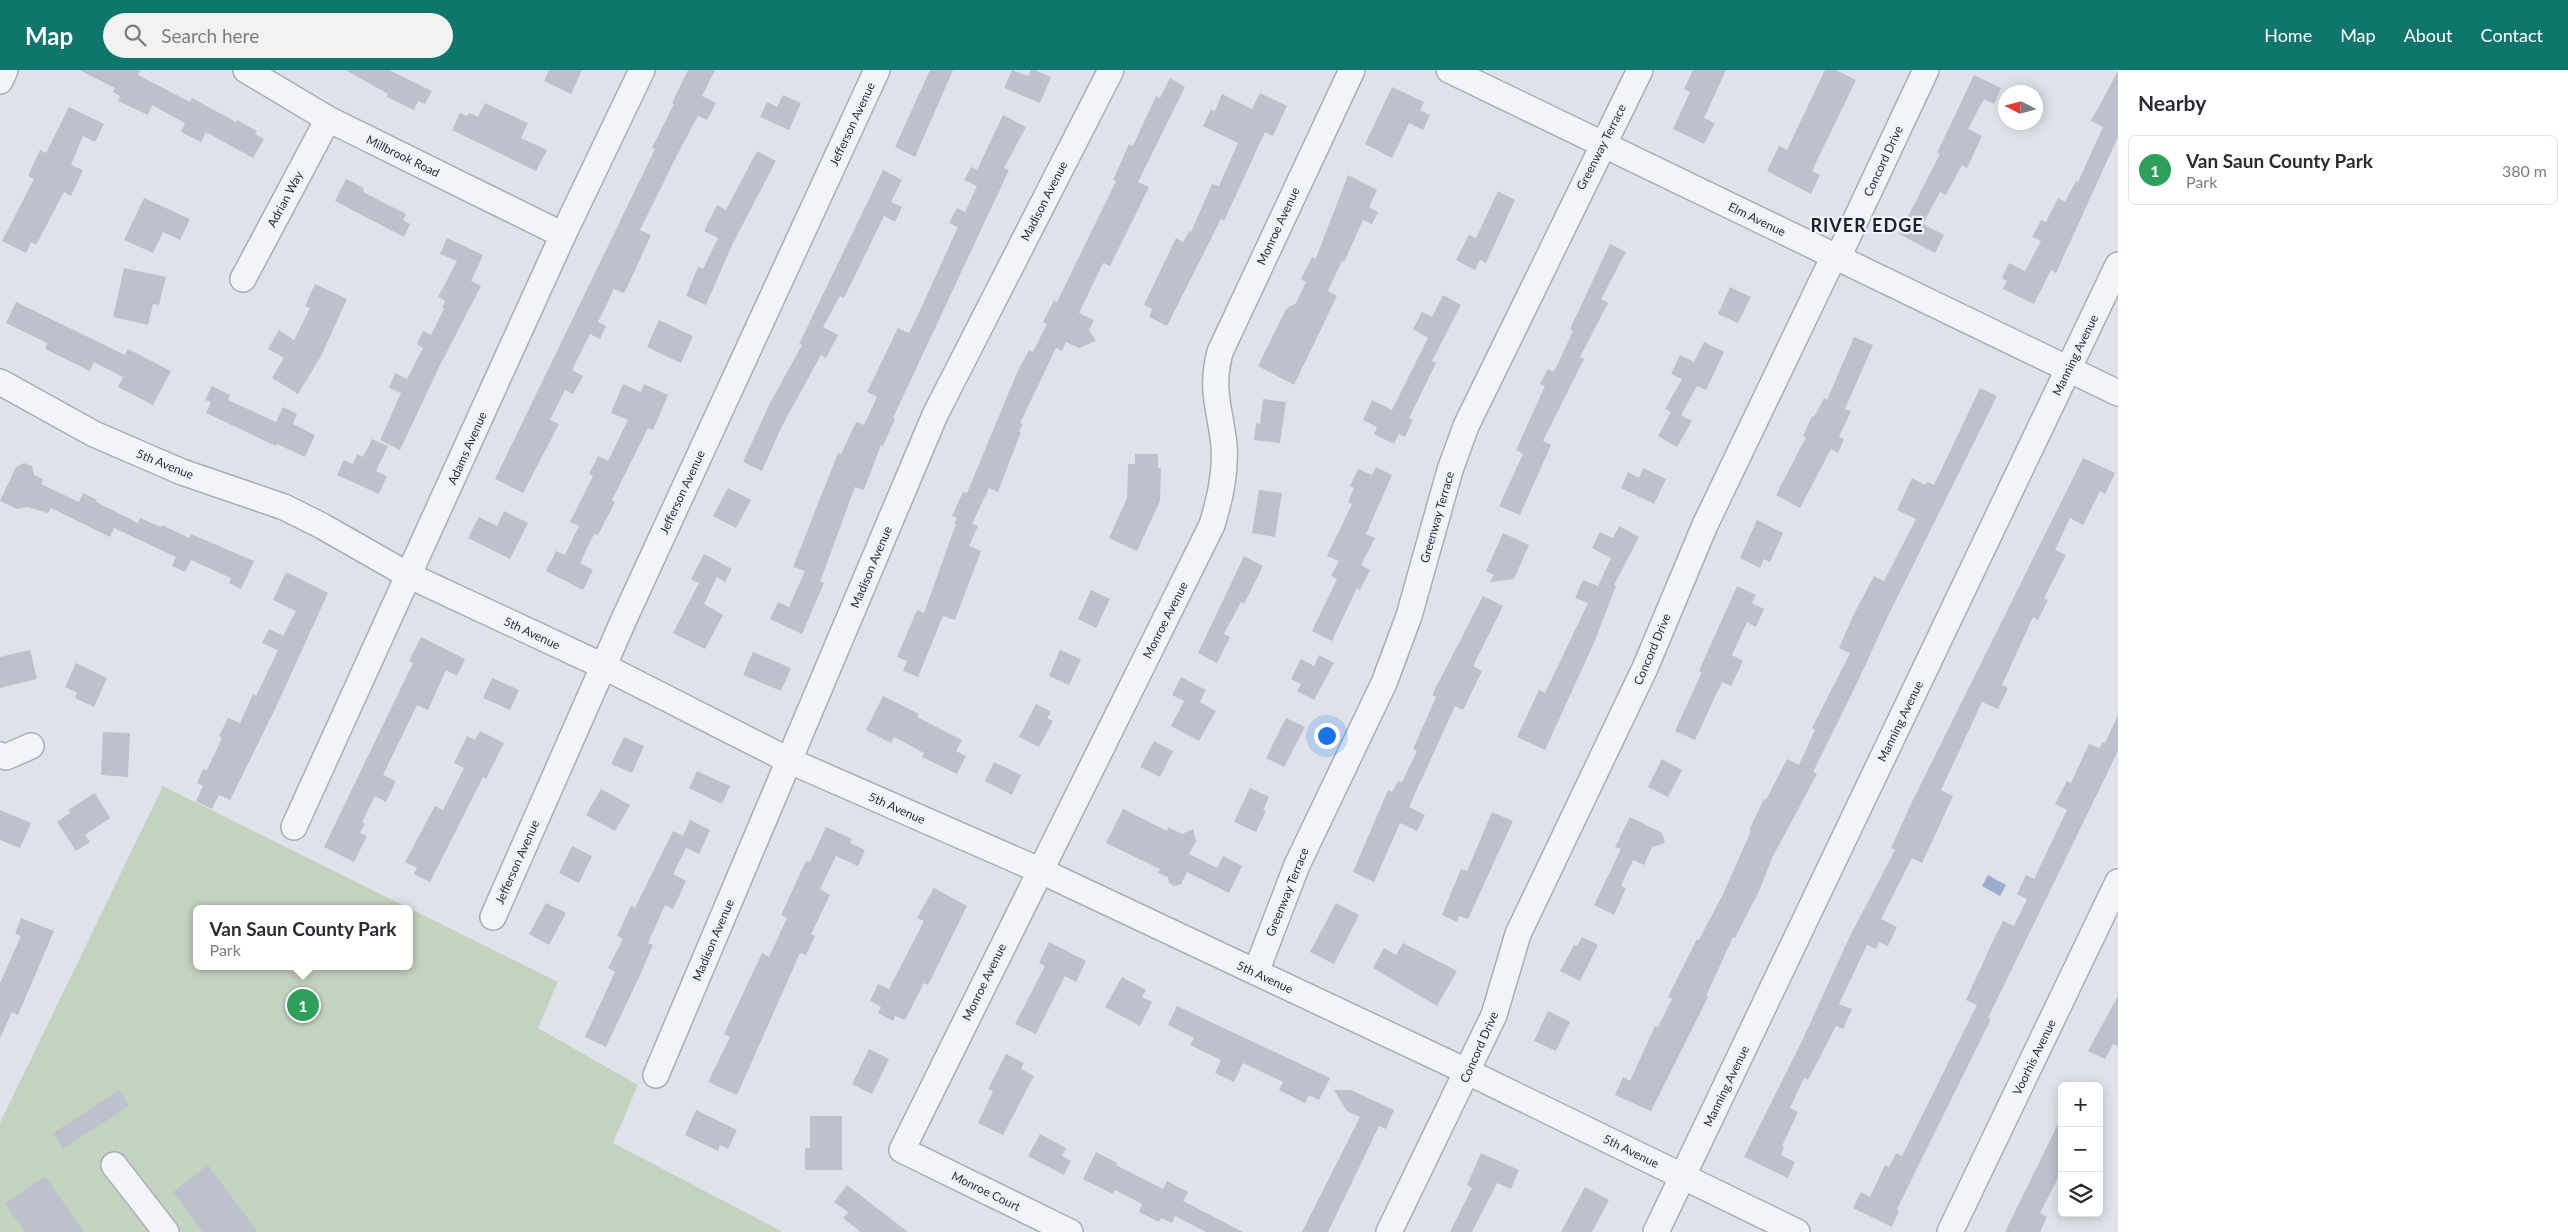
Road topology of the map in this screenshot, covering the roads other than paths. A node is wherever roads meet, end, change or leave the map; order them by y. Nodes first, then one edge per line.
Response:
1 (6, 70) edge
2 (246, 70) edge
3 (642, 70) edge
4 (877, 70) edge
5 (1111, 70) edge
6 (1352, 70) edge
7 (1449, 70) edge
8 (1640, 70) edge
9 (1926, 70) edge
10 (0, 81) edge
11 (328, 119) junction
12 (1602, 144) junction
13 (563, 235) junction
14 (1834, 256) junction
15 (2118, 266) edge
16 (243, 279) dead end
17 (2068, 369) junction
18 (0, 382) edge
19 (2118, 393) edge
20 (408, 575) junction
21 (603, 666) junction
22 (31, 746) dead end
23 (0, 754) edge
24 (790, 761) junction
25 (294, 827) dead end
26 (1039, 870) junction
27 (2118, 882) edge
28 (493, 917) dead end
29 (1256, 972) junction
30 (1468, 1072) junction
31 (656, 1075) dead end
32 (902, 1150) joint
33 (114, 1165) dead end
34 (1682, 1176) junction
35 (166, 1232) edge
36 (1070, 1232) edge
37 (1389, 1232) edge
38 (1656, 1232) edge
39 (1797, 1232) edge
40 (1950, 1232) edge

1 - 10 street
2 - 11 street, Millbrook Road
3 - 13 street, Adams Avenue
4 - 21 street, Jefferson Avenue
5 - 24 street, Madison Avenue
6 - 26 street, Monroe Avenue
7 - 12 street, Elm Avenue
8 - 12 street, Greenway Terrace
9 - 14 street, Concord Drive
11 - 13 street, Millbrook Road
11 - 16 street, Adrian Way
12 - 14 street, Elm Avenue
12 - 29 street, Greenway Terrace
13 - 20 street, Adams Avenue
14 - 17 street, Elm Avenue
14 - 30 street, Concord Drive
15 - 17 street, Manning Avenue
17 - 19 street, Elm Avenue
17 - 34 street, Manning Avenue
18 - 20 street, 5th Avenue
20 - 21 street, 5th Avenue
20 - 25 street, Adams Avenue
21 - 24 street, 5th Avenue
21 - 28 street, Jefferson Avenue
22 - 23 street
24 - 26 street, 5th Avenue
24 - 31 street, Madison Avenue
26 - 29 street, 5th Avenue
26 - 32 street, Monroe Avenue
27 - 40 street, Voorhis Avenue
29 - 30 street, 5th Avenue
30 - 34 street, 5th Avenue
30 - 37 street, Concord Drive
32 - 36 street, Monroe Court
33 - 35 street
34 - 38 street, Manning Avenue
34 - 39 street, 5th Avenue

